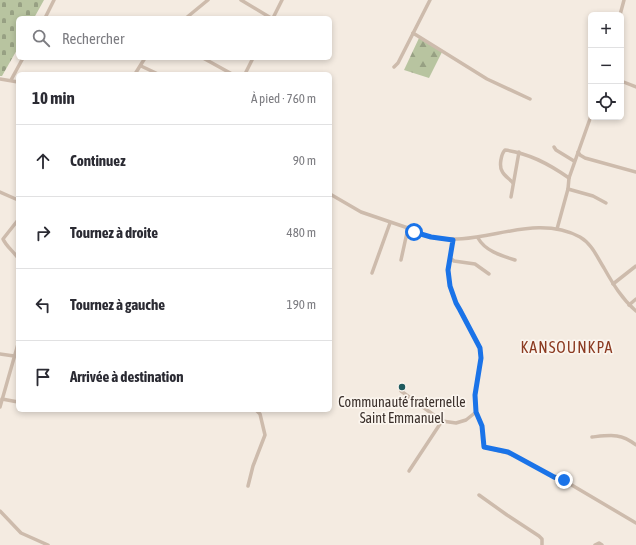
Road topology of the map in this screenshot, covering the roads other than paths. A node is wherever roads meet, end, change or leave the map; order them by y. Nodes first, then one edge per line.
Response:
1 (54, 0) edge
2 (208, 0) edge
3 (241, 0) edge
4 (282, 0) edge
5 (430, 0) edge
6 (624, 0) edge
7 (621, 12) edge
8 (46, 16) edge
9 (188, 16) edge
10 (269, 16) edge
11 (273, 16) edge
12 (413, 34) junction
13 (22, 60) edge
14 (145, 60) edge
15 (207, 60) edge
16 (252, 60) edge
17 (141, 66) junction
18 (394, 67) dead end
19 (136, 72) edge
20 (154, 72) edge
21 (228, 72) edge
22 (246, 72) edge
23 (0, 79) edge
24 (11, 80) junction
25 (16, 81) edge
26 (624, 82) edge
27 (636, 87) edge
28 (530, 99) dead end
29 (590, 120) edge
30 (554, 147) dead end
31 (519, 152) junction
32 (578, 152) junction
33 (574, 161) junction
34 (636, 172) edge
35 (569, 178) junction
36 (514, 183) junction
37 (568, 189) junction
38 (0, 192) edge
39 (332, 195) edge
40 (511, 197) dead end
41 (16, 199) edge
42 (606, 203) dead end
43 (16, 222) edge
44 (390, 223) junction
45 (408, 228) junction
46 (557, 229) junction
47 (478, 238) junction
48 (453, 240) junction
49 (16, 255) edge
50 (450, 258) junction
51 (401, 260) dead end
52 (516, 260) dead end
53 (636, 266) edge
54 (372, 273) dead end
55 (489, 274) dead end
56 (613, 284) junction
57 (636, 299) edge
58 (629, 305) junction
59 (636, 312) edge
60 (16, 350) edge
61 (0, 354) edge
62 (14, 356) junction
63 (401, 391) dead end
64 (2, 399) junction
65 (16, 402) edge
66 (0, 407) edge
67 (258, 412) edge
68 (476, 412) junction
69 (442, 421) junction
70 (592, 437) dead end
71 (636, 445) edge
72 (409, 471) dead end
73 (248, 486) dead end
74 (479, 495) dead end
75 (0, 511) edge
76 (636, 523) edge
77 (48, 545) edge
78 (542, 545) edge
79 (595, 545) edge
80 (602, 545) edge

1 - 8 street
2 - 9 street
3 - 10 street
4 - 11 street
5 - 12 street
6 - 7 street
12 - 18 street
12 - 28 street
13 - 24 street
14 - 17 street
15 - 21 street
16 - 22 street
17 - 19 street
17 - 20 street
23 - 24 street
24 - 25 street
26 - 27 street
29 - 32 street
30 - 33 street
31 - 35 street
31 - 36 street
31 - 36 street
32 - 33 street
32 - 34 street
33 - 35 street
35 - 37 street
36 - 40 street
37 - 42 street
37 - 46 street
38 - 41 street
39 - 44 street
43 - 49 street
44 - 45 street
44 - 54 street
45 - 48 street
45 - 51 street
46 - 47 street
46 - 56 street
47 - 48 street
47 - 52 street
48 - 50 street
50 - 55 street
50 - 68 street
53 - 56 street
56 - 58 street
57 - 58 street
58 - 59 street
60 - 62 street
61 - 62 street
62 - 64 street
63 - 69 street
64 - 65 street
64 - 66 street
67 - 73 street
68 - 69 street
68 - 76 street
69 - 72 street
70 - 71 street
74 - 78 street
75 - 77 street
79 - 80 street

